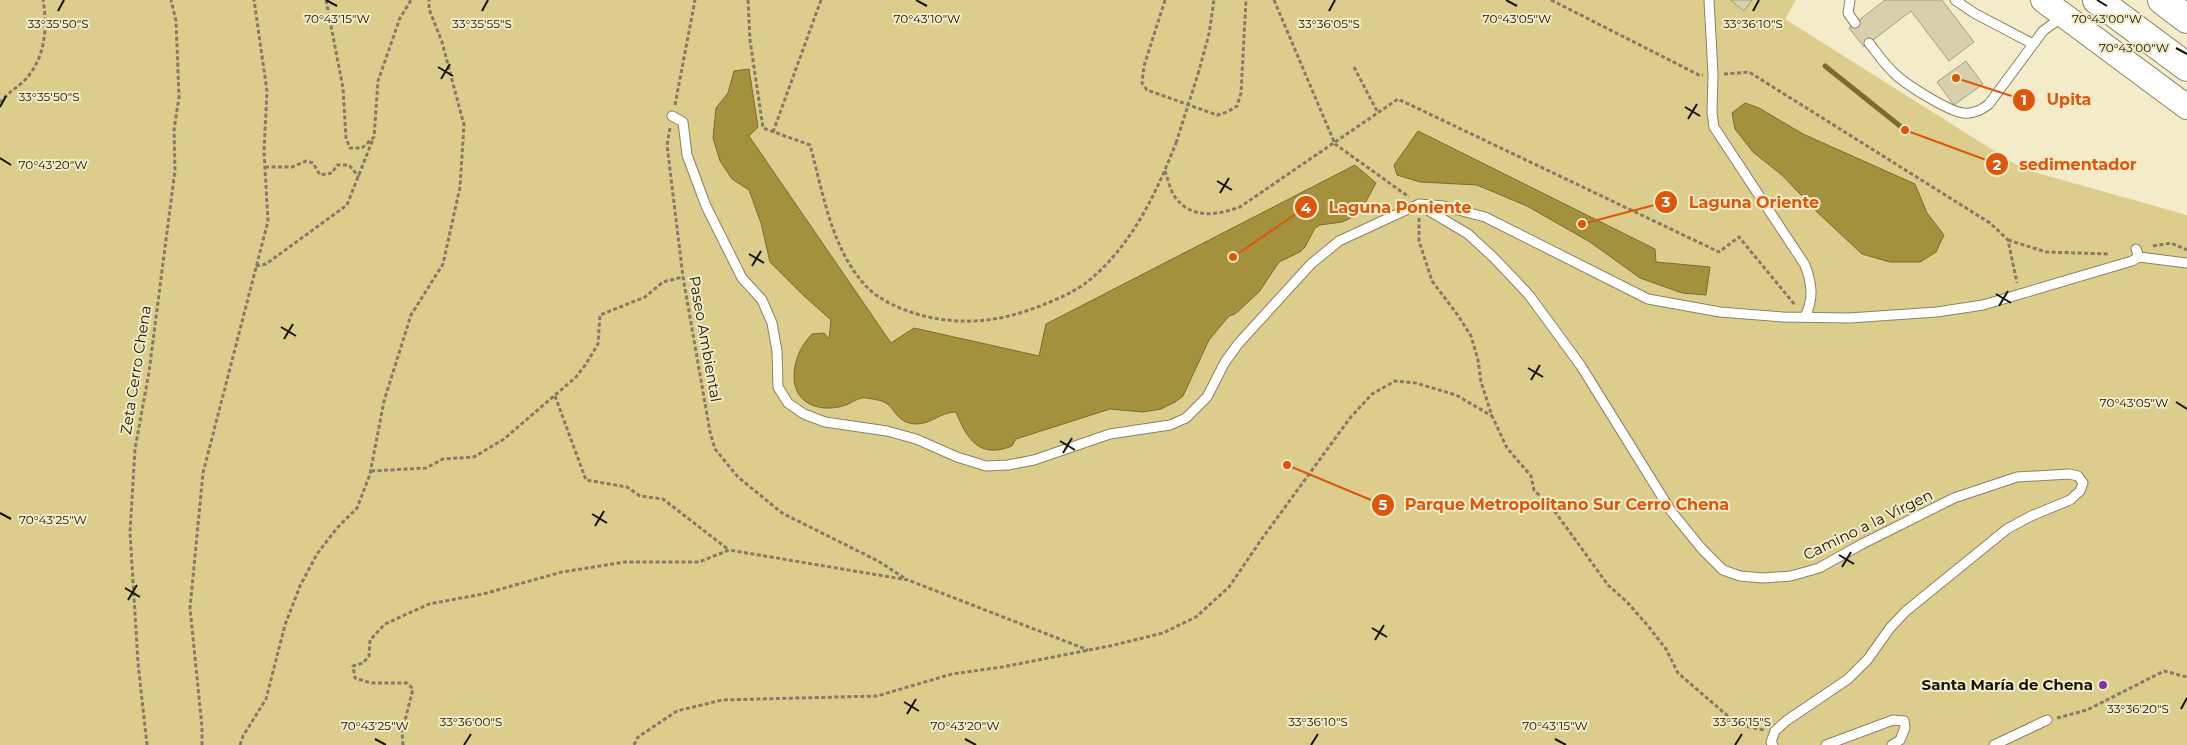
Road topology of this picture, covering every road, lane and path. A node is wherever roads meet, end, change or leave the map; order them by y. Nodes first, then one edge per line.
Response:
1 (43, 0) edge
2 (171, 0) edge
3 (254, 0) edge
4 (326, 0) edge
5 (411, 0) edge
6 (429, 0) edge
7 (695, 0) edge
8 (748, 0) edge
9 (821, 0) edge
10 (1164, 0) edge
11 (1214, 0) edge
12 (1246, 0) edge
13 (1274, 0) edge
14 (1554, 0) edge
15 (1709, 0) edge
16 (1850, 0) edge
17 (1955, 0) edge
18 (2043, 0) edge
19 (2097, 0) edge
20 (2162, 0) edge
21 (2064, 16) junction
22 (2187, 19) edge
23 (1855, 24) dead end
24 (1869, 43) dead end
25 (2033, 44) junction
26 (1354, 67) dead end
27 (2187, 67) edge
28 (1713, 74) junction
29 (0, 103) edge
30 (2187, 107) edge
31 (1378, 113) junction
32 (672, 116) junction
33 (773, 132) junction
34 (374, 137) junction
35 (1334, 144) junction
36 (265, 167) junction
37 (1165, 171) junction
38 (359, 178) junction
39 (1419, 204) junction
40 (2008, 240) junction
41 (2187, 250) edge
42 (2137, 253) junction
43 (2187, 263) edge
44 (256, 266) junction
45 (683, 277) junction
46 (2019, 294) junction
47 (1805, 317) junction
48 (555, 396) junction
49 (1492, 416) junction
50 (371, 471) junction
51 (730, 550) junction
52 (908, 580) junction
53 (1089, 650) junction
54 (2187, 677) edge
55 (2047, 720) joint
56 (1774, 732) junction
57 (147, 745) edge
58 (202, 745) edge
59 (240, 745) edge
60 (403, 745) edge
61 (634, 745) edge
62 (1773, 745) edge
63 (1826, 745) edge
64 (1892, 745) edge
65 (1994, 745) edge

1 - 29 path
2 - 57 path, Zeta Cerro Chena
3 - 36 path
4 - 34 path
5 - 34 path
6 - 50 path
7 - 32 path, Paseo Ambiental
8 - 33 path
9 - 33 path
10 - 12 path
11 - 37 path, bridge
13 - 35 path
14 - 28 path
15 - 28 lane
16 - 23 lane
17 - 25 lane
18 - 21 main road
19 - 27 highway
20 - 22 highway
21 - 25 lane
21 - 30 main road
24 - 25 lane
26 - 31 path
28 - 40 path
28 - 47 lane
31 - 35 path
31 - 47 path
32 - 39 lane
32 - 45 path, Paseo Ambiental
33 - 37 path
34 - 38 path
35 - 37 path
35 - 39 path
36 - 38 path
36 - 44 path
38 - 44 path
39 - 47 lane
39 - 49 path
39 - 56 lane, Camino a la Virgen
40 - 42 path
40 - 46 path
41 - 42 path
42 - 43 lane
42 - 46 lane
44 - 58 path
45 - 48 path
45 - 52 path, Paseo Ambiental
46 - 47 lane
48 - 50 path
48 - 51 path
49 - 53 path
49 - 56 path
50 - 59 path
51 - 52 path
51 - 60 path
52 - 53 path
53 - 61 path
54 - 55 path
55 - 65 lane
56 - 62 lane
63 - 64 lane

